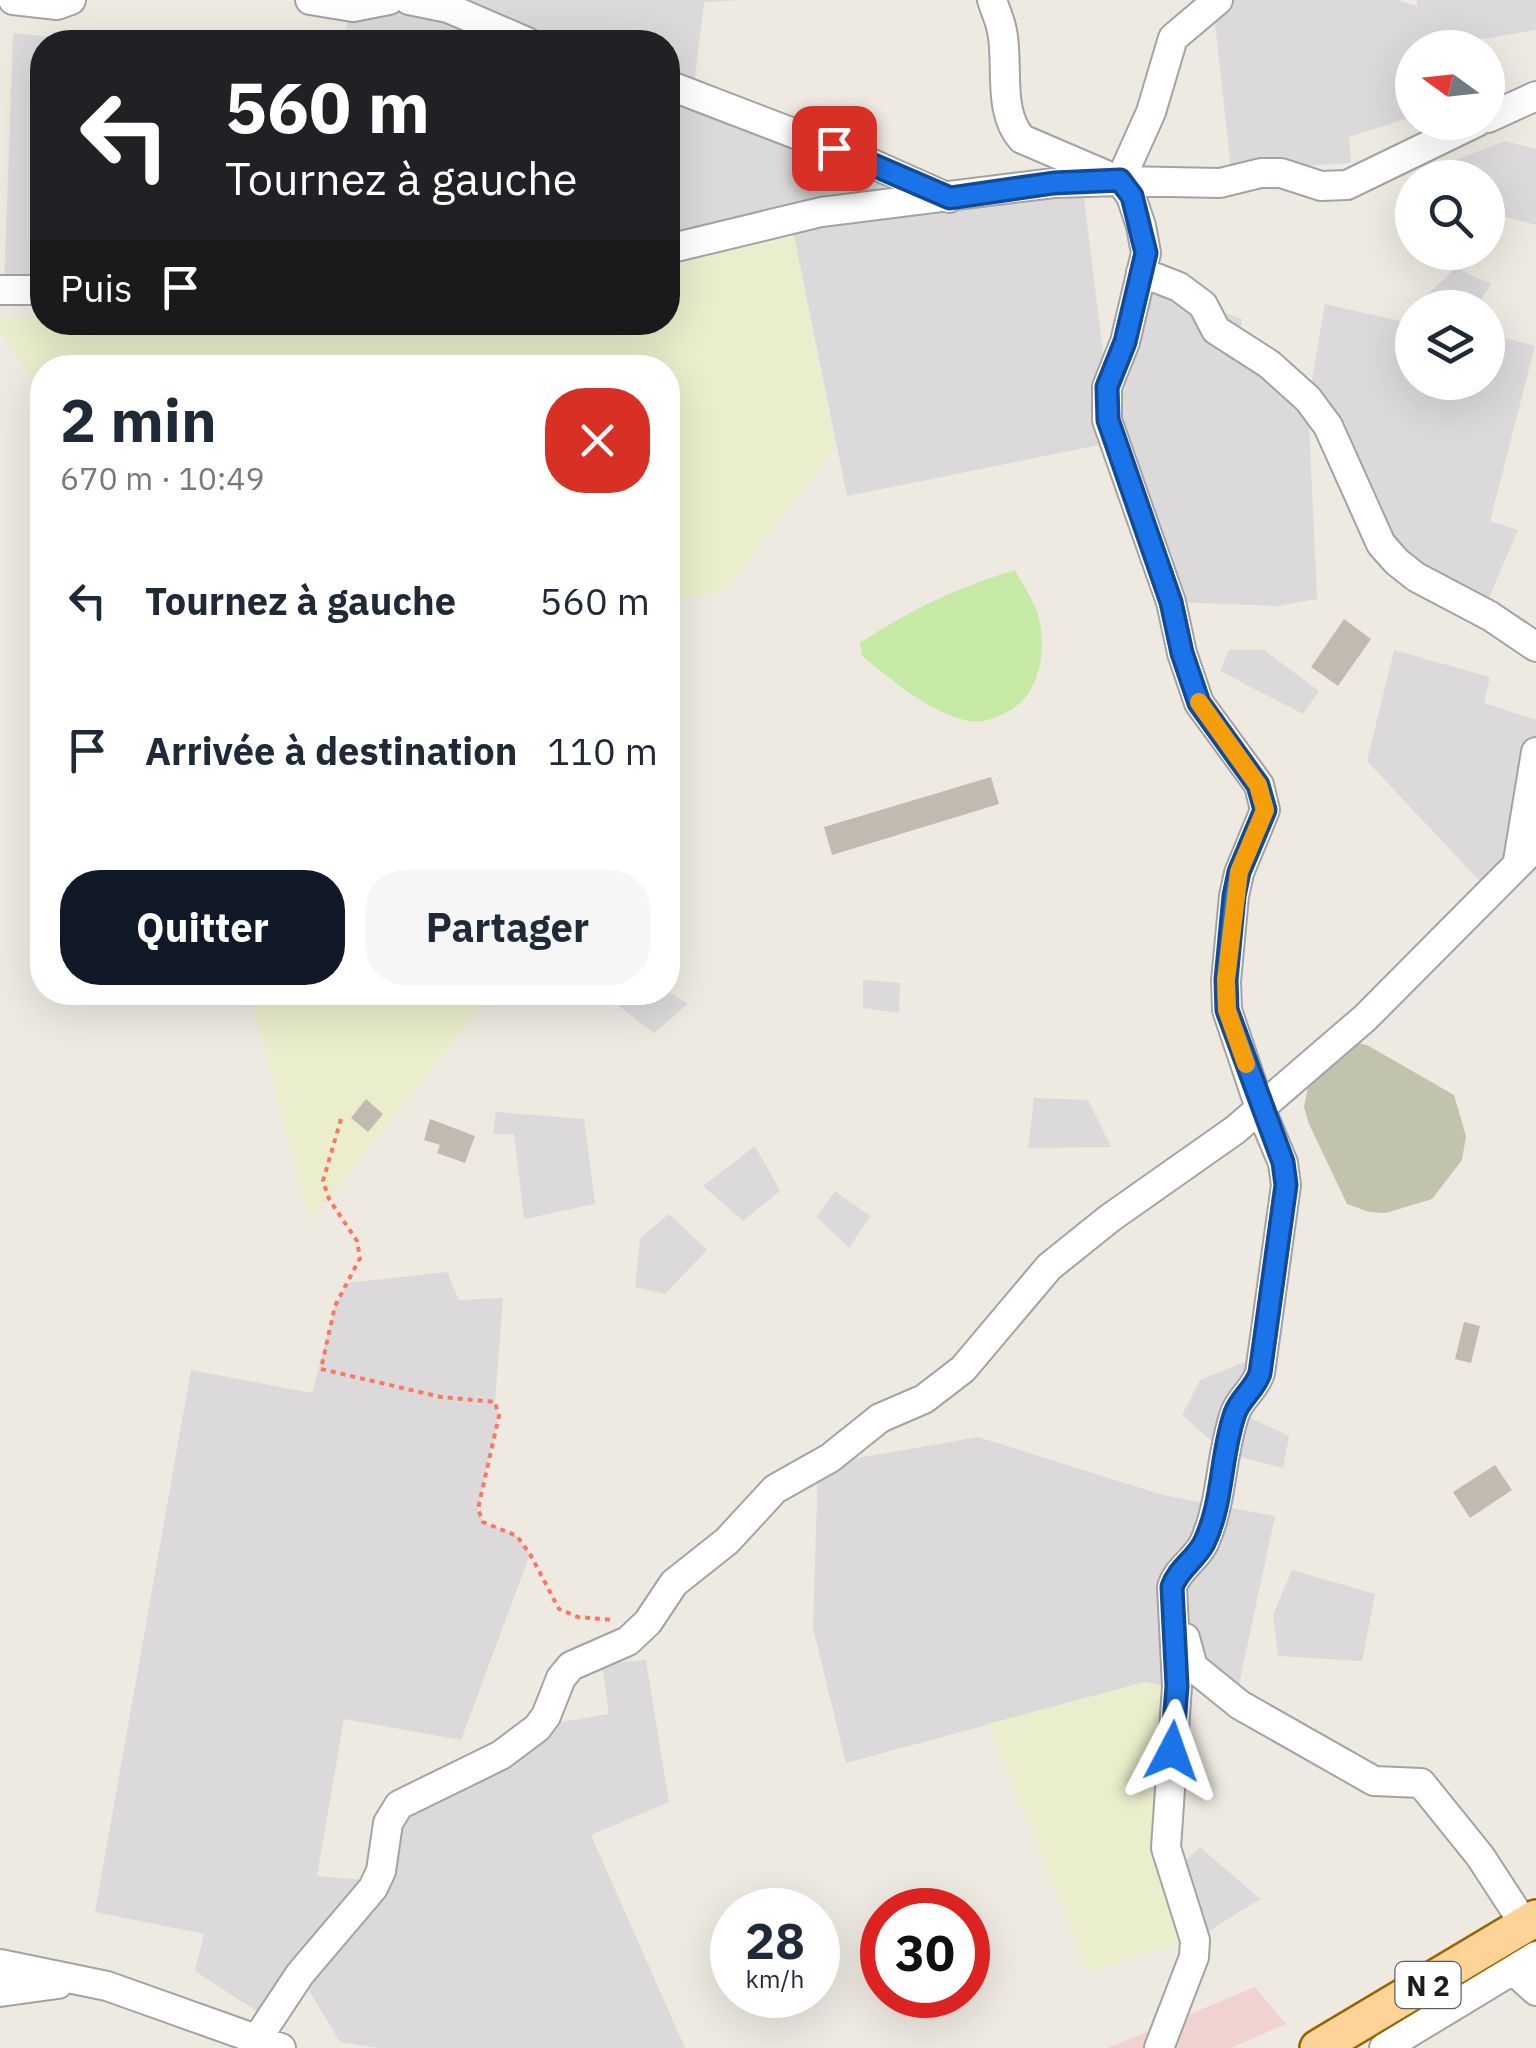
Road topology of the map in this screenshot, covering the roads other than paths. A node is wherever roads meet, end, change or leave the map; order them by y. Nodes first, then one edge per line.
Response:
1 (13, 0) edge
2 (71, 0) edge
3 (310, 0) edge
4 (389, 0) edge
5 (409, 0) edge
6 (992, 0) edge
7 (1218, 0) edge
8 (499, 30) edge
9 (680, 89) edge
10 (1536, 96) edge
11 (1505, 110) edge
12 (1440, 140) edge
13 (1120, 180) junction
14 (950, 198) junction
15 (680, 247) edge
16 (1142, 272) junction
17 (0, 290) edge
18 (30, 290) edge
19 (1536, 647) edge
20 (1536, 752) edge
21 (1527, 854) edge
22 (1260, 1108) junction
23 (1173, 1614) junction
24 (1527, 1942) edge
25 (0, 1964) edge
26 (79, 1981) junction
27 (1536, 1991) edge
28 (0, 1992) edge
29 (269, 2044) edge
30 (1159, 2048) edge
31 (1318, 2048) edge
32 (1384, 2048) edge

1 - 2 street
3 - 4 street
5 - 8 street
6 - 13 street
7 - 13 street
9 - 14 street
10 - 11 street
12 - 13 street
13 - 14 street
13 - 16 street
14 - 15 street
16 - 19 street
16 - 22 street
17 - 18 street
20 - 21 street
21 - 22 street
22 - 23 street
22 - 29 street
23 - 24 street
23 - 30 street
24 - 27 street
24 - 31 main road, N 2
24 - 32 street
25 - 26 street
26 - 28 street
26 - 29 street

